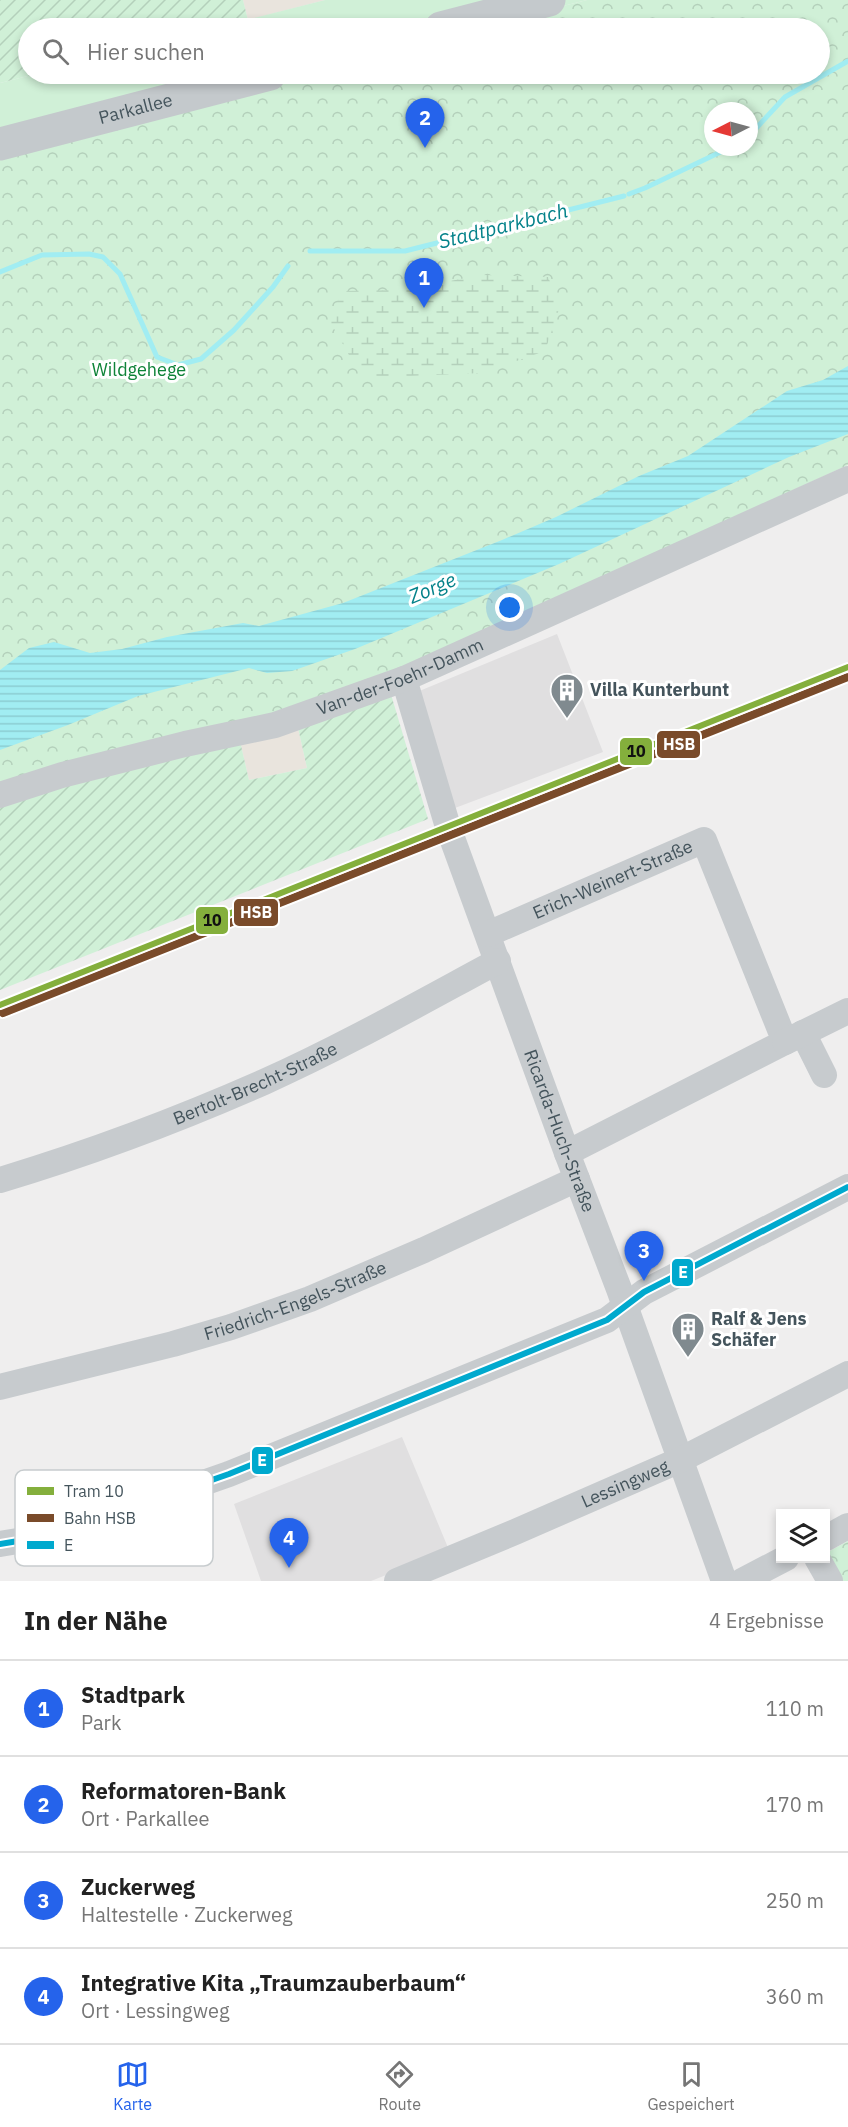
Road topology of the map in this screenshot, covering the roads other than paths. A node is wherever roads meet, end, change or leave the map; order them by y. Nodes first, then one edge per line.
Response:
1 (549, 0) edge
2 (480, 18) edge
3 (231, 84) edge
4 (0, 144) edge
5 (848, 478) edge
6 (404, 680) junction
7 (0, 795) edge
8 (488, 934) junction
9 (498, 962) junction
10 (848, 1011) edge
11 (794, 1038) junction
12 (824, 1075) dead end
13 (567, 1153) junction
14 (577, 1179) junction
15 (0, 1180) edge
16 (848, 1187) edge
17 (625, 1307) junction
18 (848, 1374) edge
19 (0, 1387) edge
20 (680, 1460) junction
21 (213, 1480) edge
22 (848, 1526) edge
23 (830, 1535) edge
24 (15, 1542) edge
25 (0, 1544) edge
26 (776, 1563) edge
27 (820, 1563) edge
28 (397, 1581) edge
29 (724, 1581) edge
30 (742, 1581) edge
31 (830, 1581) edge

1 - 2 main road
3 - 4 main road, Parkallee
5 - 6 street, Van-der-Foehr-Damm
6 - 7 street, Van-der-Foehr-Damm
6 - 8 street, Ricarda-Huch-Straße
8 - 9 street, Ricarda-Huch-Straße
8 - 11 street, Erich-Weinert-Straße
9 - 13 street, Ricarda-Huch-Straße
9 - 15 street, Bertolt-Brecht-Straße
10 - 11 street
11 - 12 street, Erich-Weinert-Straße
11 - 13 street
13 - 14 street, Ricarda-Huch-Straße
14 - 17 street, Ricarda-Huch-Straße
14 - 19 street, Friedrich-Engels-Straße
16 - 17 street
17 - 20 street, Ricarda-Huch-Straße
17 - 21 street
18 - 20 street, Lessingweg
20 - 28 street, Lessingweg
20 - 29 street, Ricarda-Huch-Straße
22 - 23 street
24 - 25 street
26 - 30 street
27 - 31 street

